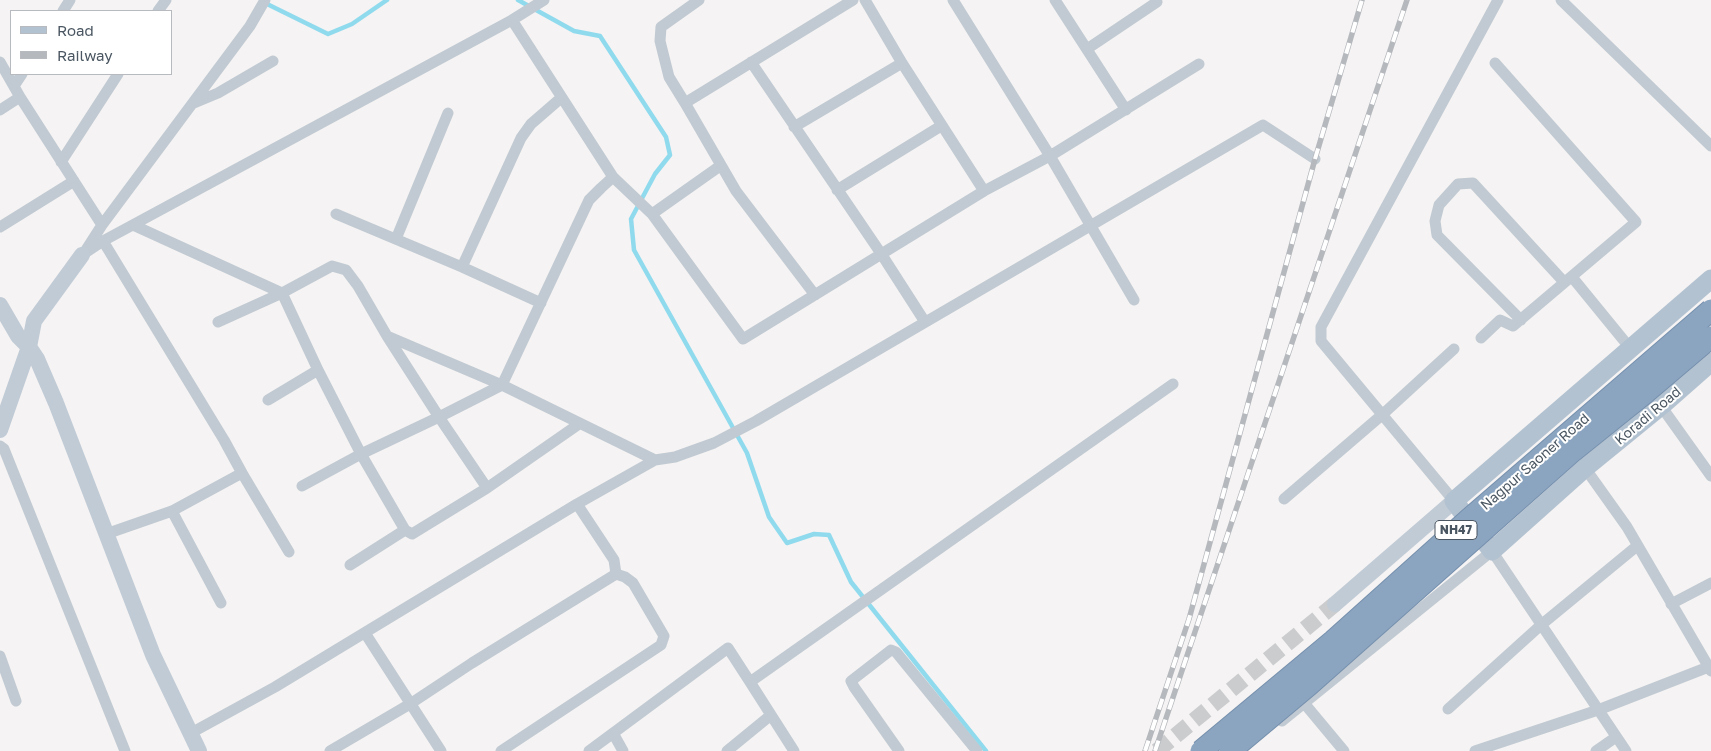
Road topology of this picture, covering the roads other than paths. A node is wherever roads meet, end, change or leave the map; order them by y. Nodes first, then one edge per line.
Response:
1 (265, 0) edge
2 (544, 0) edge
3 (699, 0) edge
4 (853, 0) edge
5 (865, 0) edge
6 (953, 0) edge
7 (1055, 0) edge
8 (1498, 0) edge
9 (1561, 0) edge
10 (1157, 2) dead end
11 (512, 20) junction
12 (1087, 49) junction
13 (273, 61) dead end
14 (0, 62) edge
15 (751, 62) junction
16 (902, 63) junction
17 (1495, 63) dead end
18 (1199, 64) dead end
19 (21, 75) edge
20 (117, 75) edge
21 (14, 86) junction
22 (20, 97) junction
23 (561, 98) junction
24 (685, 103) junction
25 (192, 104) junction
26 (0, 110) edge
27 (1126, 110) junction
28 (448, 113) dead end
29 (941, 126) junction
30 (794, 127) junction
31 (1711, 146) edge
32 (1050, 156) junction
33 (1315, 159) dead end
34 (61, 162) junction
35 (720, 166) junction
36 (613, 178) junction
37 (74, 181) junction
38 (837, 190) junction
39 (984, 191) junction
40 (336, 214) dead end
41 (652, 214) junction
42 (102, 224) junction
43 (133, 225) junction
44 (1091, 225) junction
45 (0, 227) edge
46 (396, 239) junction
47 (103, 242) junction
48 (882, 255) junction
49 (82, 256) junction
50 (462, 266) junction
51 (1711, 279) edge
52 (1568, 280) junction
53 (282, 293) junction
54 (814, 295) junction
55 (1134, 300) dead end
56 (541, 303) junction
57 (0, 305) edge
58 (1711, 310) edge
59 (1520, 320) junction
60 (218, 322) dead end
61 (924, 322) junction
62 (387, 336) junction
63 (1711, 337) edge
64 (1482, 338) dead end
65 (29, 347) junction
66 (1630, 348) junction
67 (1454, 350) dead end
68 (1711, 362) edge
69 (318, 370) junction
70 (1173, 384) dead end
71 (502, 385) junction
72 (268, 400) dead end
73 (1661, 406) junction
74 (1383, 414) junction
75 (439, 418) junction
76 (579, 424) junction
77 (0, 430) edge
78 (0, 446) edge
79 (360, 454) junction
80 (655, 460) junction
81 (1585, 468) junction
82 (242, 473) junction
83 (1711, 476) edge
84 (302, 486) dead end
85 (487, 488) junction
86 (1284, 499) dead end
87 (1454, 501) junction
88 (577, 504) junction
89 (172, 511) junction
90 (405, 530) junction
91 (106, 534) junction
92 (1637, 546) junction
93 (1492, 551) junction
94 (289, 552) dead end
95 (350, 564) dead end
96 (616, 574) junction
97 (1711, 583) edge
98 (221, 603) dead end
99 (1335, 604) tunnel mouth
100 (1672, 604) junction
101 (1541, 625) junction
102 (365, 633) junction
103 (0, 656) edge
104 (1710, 668) edge
105 (750, 682) junction
106 (16, 701) dead end
107 (1304, 703) junction
108 (410, 704) junction
109 (1448, 708) dead end
110 (1598, 710) junction
111 (771, 715) junction
112 (191, 733) junction
113 (612, 733) junction
114 (1616, 736) junction
115 (125, 751) edge
116 (199, 751) edge
117 (330, 751) edge
118 (440, 751) edge
119 (502, 751) edge
120 (589, 751) edge
121 (623, 751) edge
122 (727, 751) edge
123 (794, 751) edge
124 (898, 751) edge
125 (977, 751) edge
126 (1201, 751) edge
127 (1230, 751) edge
128 (1246, 751) edge
129 (1344, 751) edge
130 (1475, 751) edge
131 (1596, 751) edge
132 (1626, 751) edge

1 - 25 street
2 - 11 street
3 - 24 street
4 - 15 street
5 - 16 street
6 - 32 street
7 - 12 street
8 - 74 street
9 - 31 street
10 - 12 street
11 - 23 street
11 - 43 street
12 - 27 street
13 - 25 street
14 - 21 street
15 - 24 street
15 - 30 street
16 - 29 street
16 - 30 street
17 - 52 street
18 - 27 street
19 - 21 street
20 - 34 street
21 - 22 street
22 - 26 street
22 - 34 street
23 - 36 street
23 - 50 street
24 - 35 street
25 - 42 street
27 - 32 street
28 - 46 street
29 - 38 street
29 - 39 street
30 - 38 street
32 - 39 street
32 - 44 street
33 - 44 street
34 - 37 street
35 - 41 street
35 - 54 street
36 - 41 street
36 - 56 street
37 - 42 street
37 - 45 street
38 - 48 street
39 - 48 street
40 - 46 street
41 - 54 street
42 - 49 street
43 - 47 street
43 - 53 street
44 - 55 street
44 - 61 street
46 - 50 street
47 - 49 street
47 - 82 street
48 - 54 street
48 - 61 street
49 - 65 main road
50 - 56 street
51 - 66 main road
52 - 59 street
52 - 59 street
52 - 66 street
53 - 60 street
53 - 62 street
53 - 69 street
56 - 71 street
57 - 65 main road
58 - 126 highway, Nagpur Saoner Road / NH47, bridge
59 - 64 street
61 - 80 street
62 - 71 street
62 - 75 street
63 - 127 highway, Nagpur Saoner Road / NH47, bridge
65 - 77 main road
65 - 91 main road
66 - 87 main road
67 - 74 street
68 - 73 main road, Koradi Road
69 - 72 street
69 - 79 street
70 - 105 street
71 - 75 street
71 - 76 street
73 - 81 main road, Koradi Road
73 - 83 street
74 - 86 street
74 - 87 street
75 - 79 street
75 - 85 street
76 - 80 street
76 - 85 street
78 - 115 street
79 - 84 street
79 - 90 street
80 - 88 street
81 - 92 street
81 - 93 main road, Koradi Road
82 - 89 street
82 - 94 street
85 - 90 street
87 - 93 main road
87 - 99 main road
88 - 96 street
88 - 102 street
89 - 91 street
89 - 98 street
90 - 95 street
91 - 112 main road
92 - 100 street
92 - 101 street
93 - 101 street
93 - 107 street
96 - 108 street
96 - 119 street
97 - 100 street
100 - 104 street
101 - 109 street
101 - 110 street
102 - 108 street
102 - 112 street
103 - 106 street
104 - 110 street
105 - 111 street
105 - 113 street
107 - 128 street
107 - 129 street
108 - 117 street
108 - 118 street
110 - 114 street
110 - 130 street
111 - 122 street
111 - 123 street
112 - 116 main road
113 - 120 street
113 - 121 street
114 - 131 street
114 - 132 street
124 - 125 street

